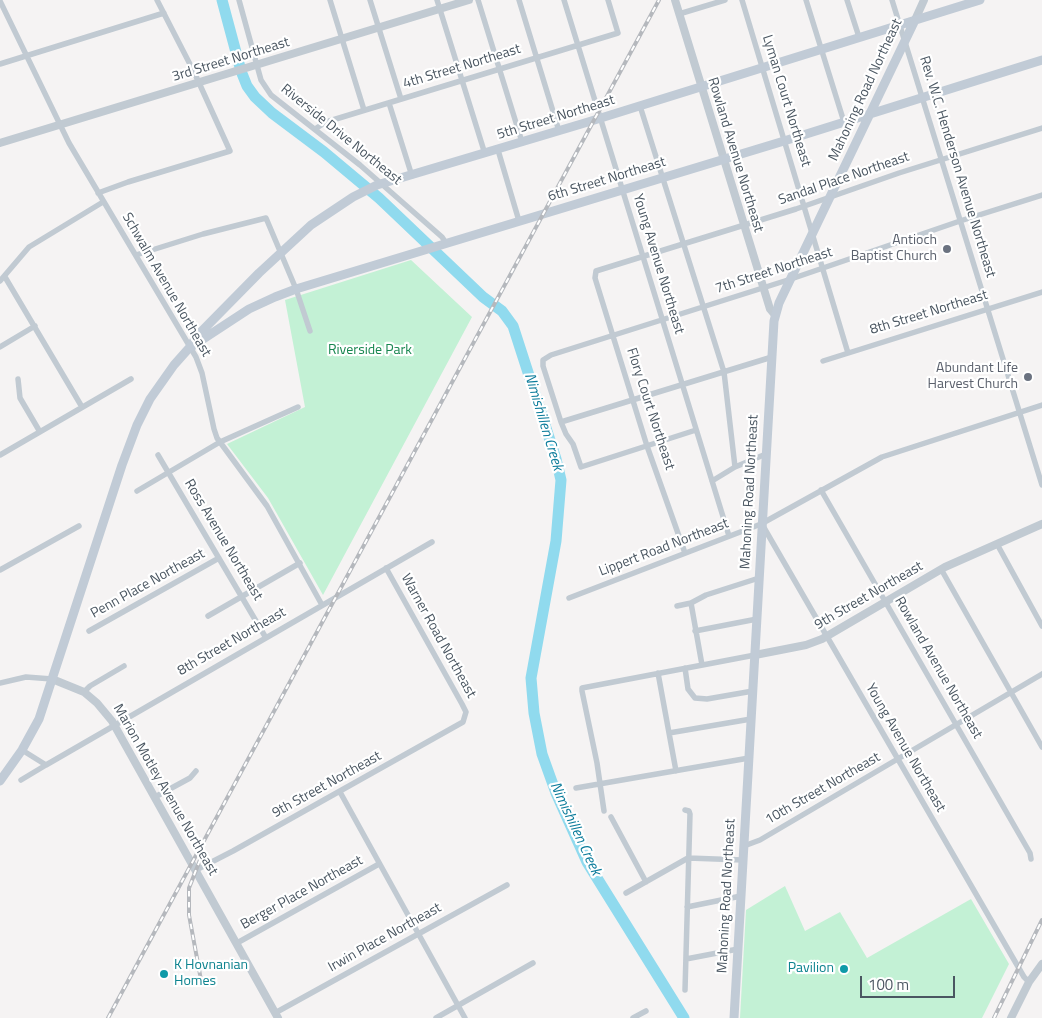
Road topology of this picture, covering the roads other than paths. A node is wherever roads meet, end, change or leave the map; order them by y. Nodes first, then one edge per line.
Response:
1 (156, 0) edge
2 (239, 0) edge
3 (330, 0) edge
4 (370, 0) edge
5 (437, 0) edge
6 (469, 0) edge
7 (478, 0) edge
8 (519, 0) edge
9 (564, 0) edge
10 (608, 0) edge
11 (675, 0) edge
12 (725, 0) edge
13 (742, 0) edge
14 (806, 0) edge
15 (847, 0) edge
16 (892, 0) edge
17 (924, 0) edge
18 (980, 0) edge
19 (0, 1) edge
20 (440, 9) junction
21 (164, 13) junction
22 (680, 14) junction
23 (915, 20) junction
24 (900, 25) junction
25 (379, 28) junction
26 (859, 37) junction
27 (342, 39) junction
28 (905, 41) junction
29 (578, 45) junction
30 (822, 50) junction
31 (26, 56) junction
32 (537, 57) junction
33 (1042, 60) edge
34 (0, 64) edge
35 (255, 66) junction
36 (763, 68) junction
37 (499, 69) junction
38 (462, 80) junction
39 (198, 83) junction
40 (701, 87) junction
41 (922, 97) junction
42 (401, 99) junction
43 (389, 103) junction
44 (640, 106) junction
45 (364, 110) junction
46 (870, 113) junction
47 (600, 118) junction
48 (844, 122) junction
49 (59, 124) junction
50 (1042, 128) edge
51 (315, 129) junction
52 (559, 131) junction
53 (784, 141) junction
54 (522, 142) junction
55 (0, 143) edge
56 (498, 150) junction
57 (485, 154) junction
58 (724, 159) junction
59 (941, 160) junction
60 (412, 176) junction
61 (663, 177) junction
62 (380, 184) junction
63 (622, 189) junction
64 (98, 193) junction
65 (1042, 195) edge
66 (831, 197) junction
67 (103, 202) junction
68 (804, 206) junction
69 (519, 221) junction
70 (960, 221) junction
71 (744, 224) junction
72 (813, 234) junction
73 (444, 244) junction
74 (683, 244) junction
75 (280, 253) junction
76 (136, 256) junction
77 (642, 256) junction
78 (822, 268) junction
79 (596, 271) joint
80 (3, 279) edge
81 (791, 279) junction
82 (764, 288) junction
83 (296, 289) junction
84 (1042, 292) edge
85 (703, 307) junction
86 (988, 309) junction
87 (775, 314) junction
88 (662, 320) junction
89 (35, 326) junction
90 (310, 331) dead end
91 (613, 336) junction
92 (0, 347) edge
93 (190, 347) junction
94 (848, 353) junction
95 (772, 357) junction
96 (823, 360) dead end
97 (724, 372) junction
98 (18, 379) dead end
99 (131, 379) dead end
100 (682, 385) junction
101 (633, 400) junction
102 (1042, 405) edge
103 (298, 406) dead end
104 (82, 407) junction
105 (1020, 412) junction
106 (562, 422) junction
107 (696, 430) junction
108 (40, 432) junction
109 (220, 442) junction
110 (647, 446) junction
111 (766, 454) junction
112 (0, 455) edge
113 (158, 455) dead end
114 (735, 467) junction
115 (169, 473) junction
116 (712, 481) junction
117 (1042, 485) edge
118 (821, 490) junction
119 (137, 491) dead end
120 (762, 524) junction
121 (1042, 524) edge
122 (78, 526) dead end
123 (729, 536) junction
124 (432, 542) dead end
125 (996, 544) junction
126 (685, 553) junction
127 (219, 558) junction
128 (300, 563) junction
129 (386, 568) junction
130 (940, 569) junction
131 (0, 570) edge
132 (759, 578) junction
133 (241, 596) junction
134 (569, 598) dead end
135 (886, 602) junction
136 (691, 604) junction
137 (322, 605) junction
138 (677, 606) dead end
139 (208, 616) dead end
140 (757, 619) junction
141 (1042, 626) edge
142 (89, 631) dead end
143 (695, 631) junction
144 (827, 636) junction
145 (266, 638) junction
146 (755, 655) junction
147 (702, 665) junction
148 (124, 666) dead end
149 (684, 668) junction
150 (658, 673) junction
151 (1042, 674) edge
152 (52, 679) junction
153 (0, 683) edge
154 (753, 691) junction
155 (84, 692) junction
156 (1011, 692) junction
157 (466, 717) joint
158 (751, 719) junction
159 (955, 724) junction
160 (115, 726) junction
161 (669, 733) junction
162 (1042, 747) edge
163 (22, 750) junction
164 (749, 758) junction
165 (897, 759) junction
166 (46, 765) junction
167 (196, 771) dead end
168 (676, 771) junction
169 (21, 780) dead end
170 (0, 781) edge
171 (600, 784) junction
172 (576, 788) dead end
173 (340, 792) junction
174 (155, 797) junction
175 (685, 810) dead end
176 (604, 811) dead end
177 (610, 817) dead end
178 (744, 846) junction
179 (688, 858) junction
180 (1031, 858) dead end
181 (743, 860) junction
182 (379, 864) junction
183 (196, 870) junction
184 (646, 882) junction
185 (507, 885) dead end
186 (626, 893) dead end
187 (741, 896) junction
188 (687, 907) junction
189 (418, 934) junction
190 (237, 944) junction
191 (738, 949) junction
192 (686, 959) junction
193 (533, 963) dead end
194 (1042, 964) edge
195 (1030, 982) junction
196 (685, 990) dead end
197 (458, 1005) junction
198 (646, 1011) dead end
199 (277, 1016) edge
200 (436, 1018) edge
201 (465, 1018) edge
202 (633, 1018) edge
203 (734, 1018) edge
204 (1011, 1018) edge

1 - 21 street
2 - 35 street, Riverside Drive Northeast
3 - 27 street
4 - 25 street
5 - 20 street
6 - 20 street, 3rd Street Northeast
7 - 37 street
8 - 32 street
9 - 29 street, Young Avenue Northeast
10 - 29 street, 4th Street Northeast
11 - 22 street, Rowland Avenue Northeast
12 - 22 street
13 - 36 street, Lyman Court Northeast
14 - 30 street
15 - 26 street
16 - 24 street, Rev. W.C. Henderson Avenue Northeast
17 - 23 street, Mahoning Road Northeast
18 - 23 main road, 5th Street Northeast
19 - 31 street, Schwalm Avenue Northeast
20 - 25 street, 3rd Street Northeast
20 - 38 street
21 - 31 street
21 - 39 street
22 - 40 street, Rowland Avenue Northeast
23 - 24 main road, 5th Street Northeast
23 - 28 main road, Mahoning Road Northeast
24 - 26 main road, 5th Street Northeast
24 - 28 street, Rev. W.C. Henderson Avenue Northeast
25 - 27 street, 3rd Street Northeast
25 - 42 street
26 - 30 main road, 5th Street Northeast
27 - 35 street, 3rd Street Northeast
27 - 45 street
28 - 41 street, Rev. W.C. Henderson Avenue Northeast
28 - 46 main road, Mahoning Road Northeast
29 - 32 street, 4th Street Northeast
29 - 47 street, Young Avenue Northeast
30 - 36 main road, 5th Street Northeast
30 - 48 street
31 - 34 street
31 - 49 street, Schwalm Avenue Northeast
32 - 37 street, 4th Street Northeast
32 - 52 street
33 - 41 main road, 6th Street Northeast
35 - 39 street, 3rd Street Northeast
35 - 51 street, Riverside Drive Northeast
36 - 40 main road, 5th Street Northeast
36 - 53 street, Lyman Court Northeast
37 - 38 street, 4th Street Northeast
37 - 54 street
38 - 42 street, 4th Street Northeast
38 - 57 street
39 - 49 street, 3rd Street Northeast
39 - 64 street
40 - 44 main road, 5th Street Northeast
40 - 58 street, Rowland Avenue Northeast
41 - 46 main road, 6th Street Northeast
41 - 59 street, Rev. W.C. Henderson Avenue Northeast
42 - 43 street, 4th Street Northeast
43 - 45 street, 4th Street Northeast
43 - 60 street
44 - 47 main road, 5th Street Northeast
44 - 61 street
45 - 51 street, 4th Street Northeast
46 - 48 main road, 6th Street Northeast
46 - 66 main road, Mahoning Road Northeast
47 - 52 main road, 5th Street Northeast
47 - 63 street, Young Avenue Northeast
48 - 53 main road, 6th Street Northeast
49 - 55 street, 3rd Street Northeast
49 - 64 street, Schwalm Avenue Northeast
50 - 59 street, Sandal Place Northeast
51 - 62 street, Riverside Drive Northeast
52 - 54 main road, 5th Street Northeast
53 - 58 main road, 6th Street Northeast
53 - 68 street, Lyman Court Northeast
54 - 56 main road, 5th Street Northeast
56 - 57 main road, 5th Street Northeast
56 - 69 street
57 - 60 main road, 5th Street Northeast
58 - 61 main road, 6th Street Northeast
58 - 71 street, Rowland Avenue Northeast
59 - 66 street, Sandal Place Northeast
59 - 70 street, Rev. W.C. Henderson Avenue Northeast
60 - 62 main road, 5th Street Northeast
61 - 63 main road, 6th Street Northeast
61 - 74 street
62 - 73 street, Riverside Drive Northeast
62 - 75 main road, 5th Street Northeast
63 - 69 main road, 6th Street Northeast
63 - 77 street, Young Avenue Northeast
64 - 67 street, Schwalm Avenue Northeast
65 - 70 street, 7th Street Northeast
66 - 68 street, Sandal Place Northeast
66 - 72 main road, Mahoning Road Northeast
67 - 76 street, Schwalm Avenue Northeast
67 - 80 street
68 - 71 street, Sandal Place Northeast
68 - 72 street, Lyman Court Northeast
69 - 73 main road, 6th Street Northeast
70 - 78 street, 7th Street Northeast
70 - 86 street, Rev. W.C. Henderson Avenue Northeast
71 - 74 street, Sandal Place Northeast
71 - 82 street, Rowland Avenue Northeast
72 - 78 street, Lyman Court Northeast
72 - 81 main road, Mahoning Road Northeast
73 - 83 main road, 6th Street Northeast
74 - 77 street, Sandal Place Northeast
74 - 85 street
75 - 76 street
75 - 83 street
75 - 93 main road, 5th Street Northeast
76 - 93 street, Schwalm Avenue Northeast
77 - 79 street, Sandal Place Northeast
77 - 88 street, Young Avenue Northeast
78 - 81 street, 7th Street Northeast
78 - 94 street, Lyman Court Northeast
79 - 91 street, Flory Court Northeast
80 - 89 street
81 - 82 street, 7th Street Northeast
81 - 87 main road, Mahoning Road Northeast
82 - 85 street, 7th Street Northeast
82 - 87 street, Rowland Avenue Northeast
83 - 90 street
83 - 93 main road, 6th Street Northeast
84 - 86 street, 8th Street Northeast
85 - 88 street, 7th Street Northeast
85 - 97 street
86 - 94 street, 8th Street Northeast
86 - 105 street, Rev. W.C. Henderson Avenue Northeast
87 - 95 main road, Mahoning Road Northeast
88 - 91 street, 7th Street Northeast
88 - 100 street, Young Avenue Northeast
89 - 92 street
89 - 104 street
91 - 101 street, Flory Court Northeast
91 - 106 street, 7th Street Northeast
93 - 109 street, Schwalm Avenue Northeast
93 - 152 main road
94 - 96 street, 8th Street Northeast
95 - 97 street
95 - 111 main road, Mahoning Road Northeast
97 - 100 street
97 - 114 street
98 - 108 street
99 - 104 street
100 - 101 street
100 - 107 street, Young Avenue Northeast
101 - 106 street
101 - 110 street, Flory Court Northeast
102 - 105 street, Lippert Road Northeast
103 - 109 street
104 - 108 street
105 - 117 street, Rev. W.C. Henderson Avenue Northeast
105 - 118 street, Lippert Road Northeast
106 - 110 street
107 - 110 street
107 - 116 street, Young Avenue Northeast
108 - 112 street
109 - 115 street
109 - 128 street, Schwalm Avenue Northeast
110 - 126 street, Flory Court Northeast
111 - 114 street
111 - 120 main road, Mahoning Road Northeast
113 - 115 street, Ross Avenue Northeast
114 - 116 street
115 - 119 street
115 - 127 street, Ross Avenue Northeast
116 - 123 street, Young Avenue Northeast
118 - 120 street, Lippert Road Northeast
118 - 135 street, Rowland Avenue Northeast
120 - 123 street, Lippert Road Northeast
120 - 132 main road, Mahoning Road Northeast
120 - 144 street, Young Avenue Northeast
121 - 125 street, 9th Street Northeast
122 - 131 street
123 - 126 street, Lippert Road Northeast
124 - 129 street, 8th Street Northeast
125 - 130 street, 9th Street Northeast
125 - 141 street
126 - 134 street, Lippert Road Northeast
127 - 133 street, Ross Avenue Northeast
127 - 142 street, Penn Place Northeast
128 - 133 street
128 - 137 street, Schwalm Avenue Northeast
129 - 137 street, 8th Street Northeast
129 - 157 street, Warner Road Northeast
130 - 135 street, 9th Street Northeast
130 - 156 street
132 - 136 street
132 - 140 main road, Mahoning Road Northeast
133 - 139 street
133 - 145 street, Ross Avenue Northeast
135 - 144 street, 9th Street Northeast
135 - 159 street, Rowland Avenue Northeast
136 - 138 street
136 - 143 street
137 - 145 street, 8th Street Northeast
140 - 143 street
140 - 146 main road, Mahoning Road Northeast
143 - 147 street
144 - 146 street, 9th Street Northeast
144 - 165 street, Young Avenue Northeast
145 - 160 street, 8th Street Northeast
146 - 147 street, 9th Street Northeast
146 - 154 main road, Mahoning Road Northeast
147 - 149 street, 9th Street Northeast
148 - 155 street
149 - 150 street, 9th Street Northeast
149 - 154 street
150 - 161 street
150 - 171 street, 9th Street Northeast
151 - 156 street, 10th Street Northeast
152 - 153 street
152 - 155 street, Marion Motley Avenue Northeast
152 - 163 main road
154 - 158 main road, Mahoning Road Northeast
155 - 160 street, Marion Motley Avenue Northeast
156 - 159 street, 10th Street Northeast
156 - 162 street
157 - 173 street, 9th Street Northeast
158 - 161 street
158 - 164 main road, Mahoning Road Northeast
159 - 165 street, 10th Street Northeast
159 - 180 street, Rowland Avenue Northeast
160 - 166 street, 8th Street Northeast
160 - 174 street, Marion Motley Avenue Northeast
161 - 168 street
163 - 166 street
163 - 170 main road
164 - 168 street
164 - 178 main road, Mahoning Road Northeast
165 - 178 street, 10th Street Northeast
165 - 195 street, Young Avenue Northeast
166 - 169 street, 8th Street Northeast
167 - 174 street
168 - 171 street
171 - 172 street
171 - 176 street
173 - 182 street
173 - 183 street, 9th Street Northeast
174 - 183 street, Marion Motley Avenue Northeast
175 - 179 street
177 - 184 street
178 - 181 main road, Mahoning Road Northeast
179 - 181 street
179 - 184 street
179 - 188 street
181 - 187 main road, Mahoning Road Northeast
182 - 189 street
182 - 190 street, Berger Place Northeast
183 - 190 street, Marion Motley Avenue Northeast
184 - 186 street
185 - 189 street, Irwin Place Northeast
187 - 188 street
187 - 191 main road, Mahoning Road Northeast
188 - 192 street
189 - 197 street
189 - 199 street, Irwin Place Northeast
190 - 199 street, Marion Motley Avenue Northeast
191 - 192 street
191 - 203 main road, Mahoning Road Northeast
192 - 196 street
193 - 197 street
194 - 195 street
195 - 204 street
197 - 200 street
197 - 201 street
198 - 202 street

